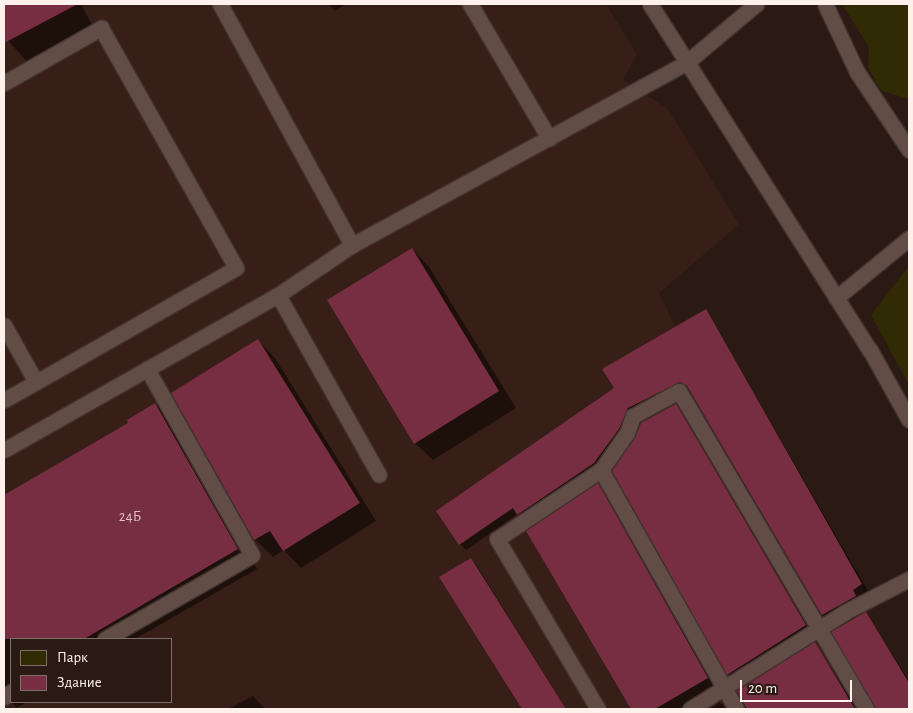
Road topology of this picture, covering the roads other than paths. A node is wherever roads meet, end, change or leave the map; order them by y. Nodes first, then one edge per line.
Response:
1 (220, 4) edge
2 (470, 4) edge
3 (650, 4) edge
4 (756, 4) edge
5 (825, 4) edge
6 (686, 63) junction
7 (4, 83) edge
8 (550, 138) junction
9 (909, 150) edge
10 (909, 238) edge
11 (352, 245) junction
12 (278, 295) junction
13 (836, 298) junction
14 (4, 325) edge
15 (147, 369) junction
16 (36, 382) junction
17 (4, 400) edge
18 (909, 420) edge
19 (4, 450) edge
20 (601, 470) junction
21 (379, 475) dead end
22 (909, 579) edge
23 (818, 629) junction
24 (106, 638) edge
25 (724, 688) junction
26 (598, 709) edge
27 (690, 709) edge
28 (736, 709) edge
29 (866, 709) edge

1 - 11 lane
2 - 8 lane
3 - 6 lane
4 - 6 lane
5 - 9 lane
6 - 8 lane
6 - 13 lane
7 - 16 lane
8 - 11 lane
10 - 13 lane
11 - 12 lane
12 - 15 lane
12 - 21 lane
13 - 18 lane
14 - 16 lane
15 - 19 lane
15 - 24 lane
16 - 17 lane
20 - 23 lane
20 - 25 lane
20 - 26 lane
22 - 23 lane
23 - 25 lane
23 - 29 lane
25 - 27 lane
25 - 28 lane

